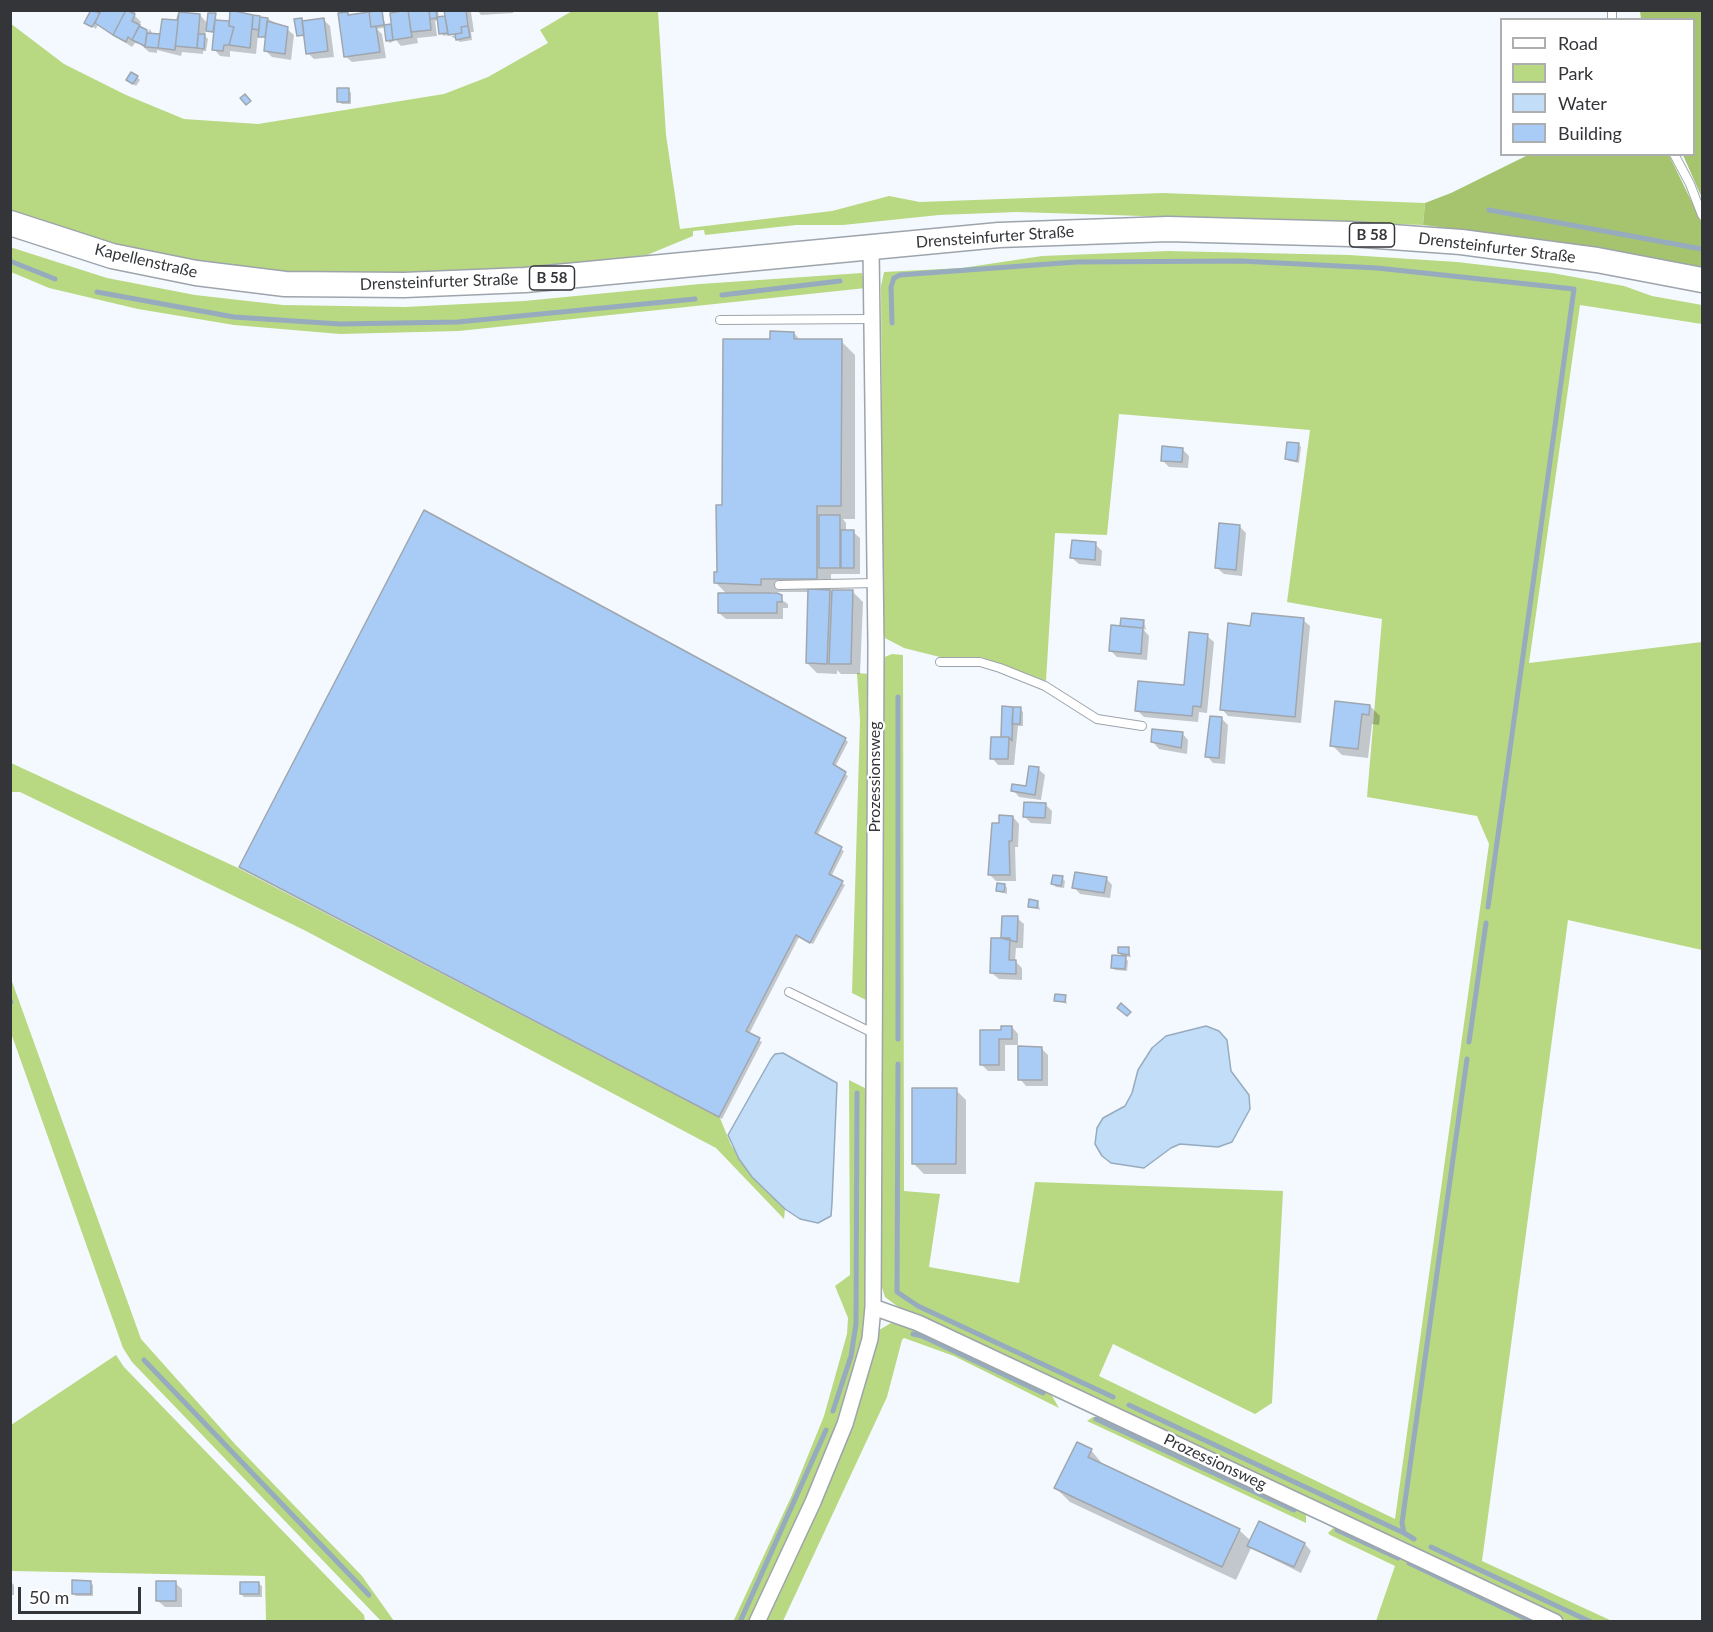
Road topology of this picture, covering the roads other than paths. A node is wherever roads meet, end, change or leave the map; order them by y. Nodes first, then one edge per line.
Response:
1 (1675, 156) edge
2 (1702, 215) edge
3 (10, 223) edge
4 (871, 247) junction
5 (1702, 280) edge
6 (285, 284) joint
7 (873, 319) junction
8 (720, 320) dead end
9 (875, 583) junction
10 (779, 585) dead end
11 (940, 662) dead end
12 (1142, 726) dead end
13 (789, 992) dead end
14 (875, 1034) junction
15 (873, 1307) junction
16 (757, 1622) edge
17 (1555, 1622) edge

1 - 2 lane
3 - 6 main road, Kapellenstraße / B 58
4 - 5 main road, Drensteinfurter Straße / B 58
4 - 6 main road, Drensteinfurter Straße / B 58
4 - 7 street, Prozessionsweg
7 - 8 lane
7 - 9 street, Prozessionsweg
9 - 10 lane
9 - 14 street, Prozessionsweg
11 - 12 lane
13 - 14 lane
14 - 15 street, Prozessionsweg
15 - 16 street, Prozessionsweg
15 - 17 street, Prozessionsweg

